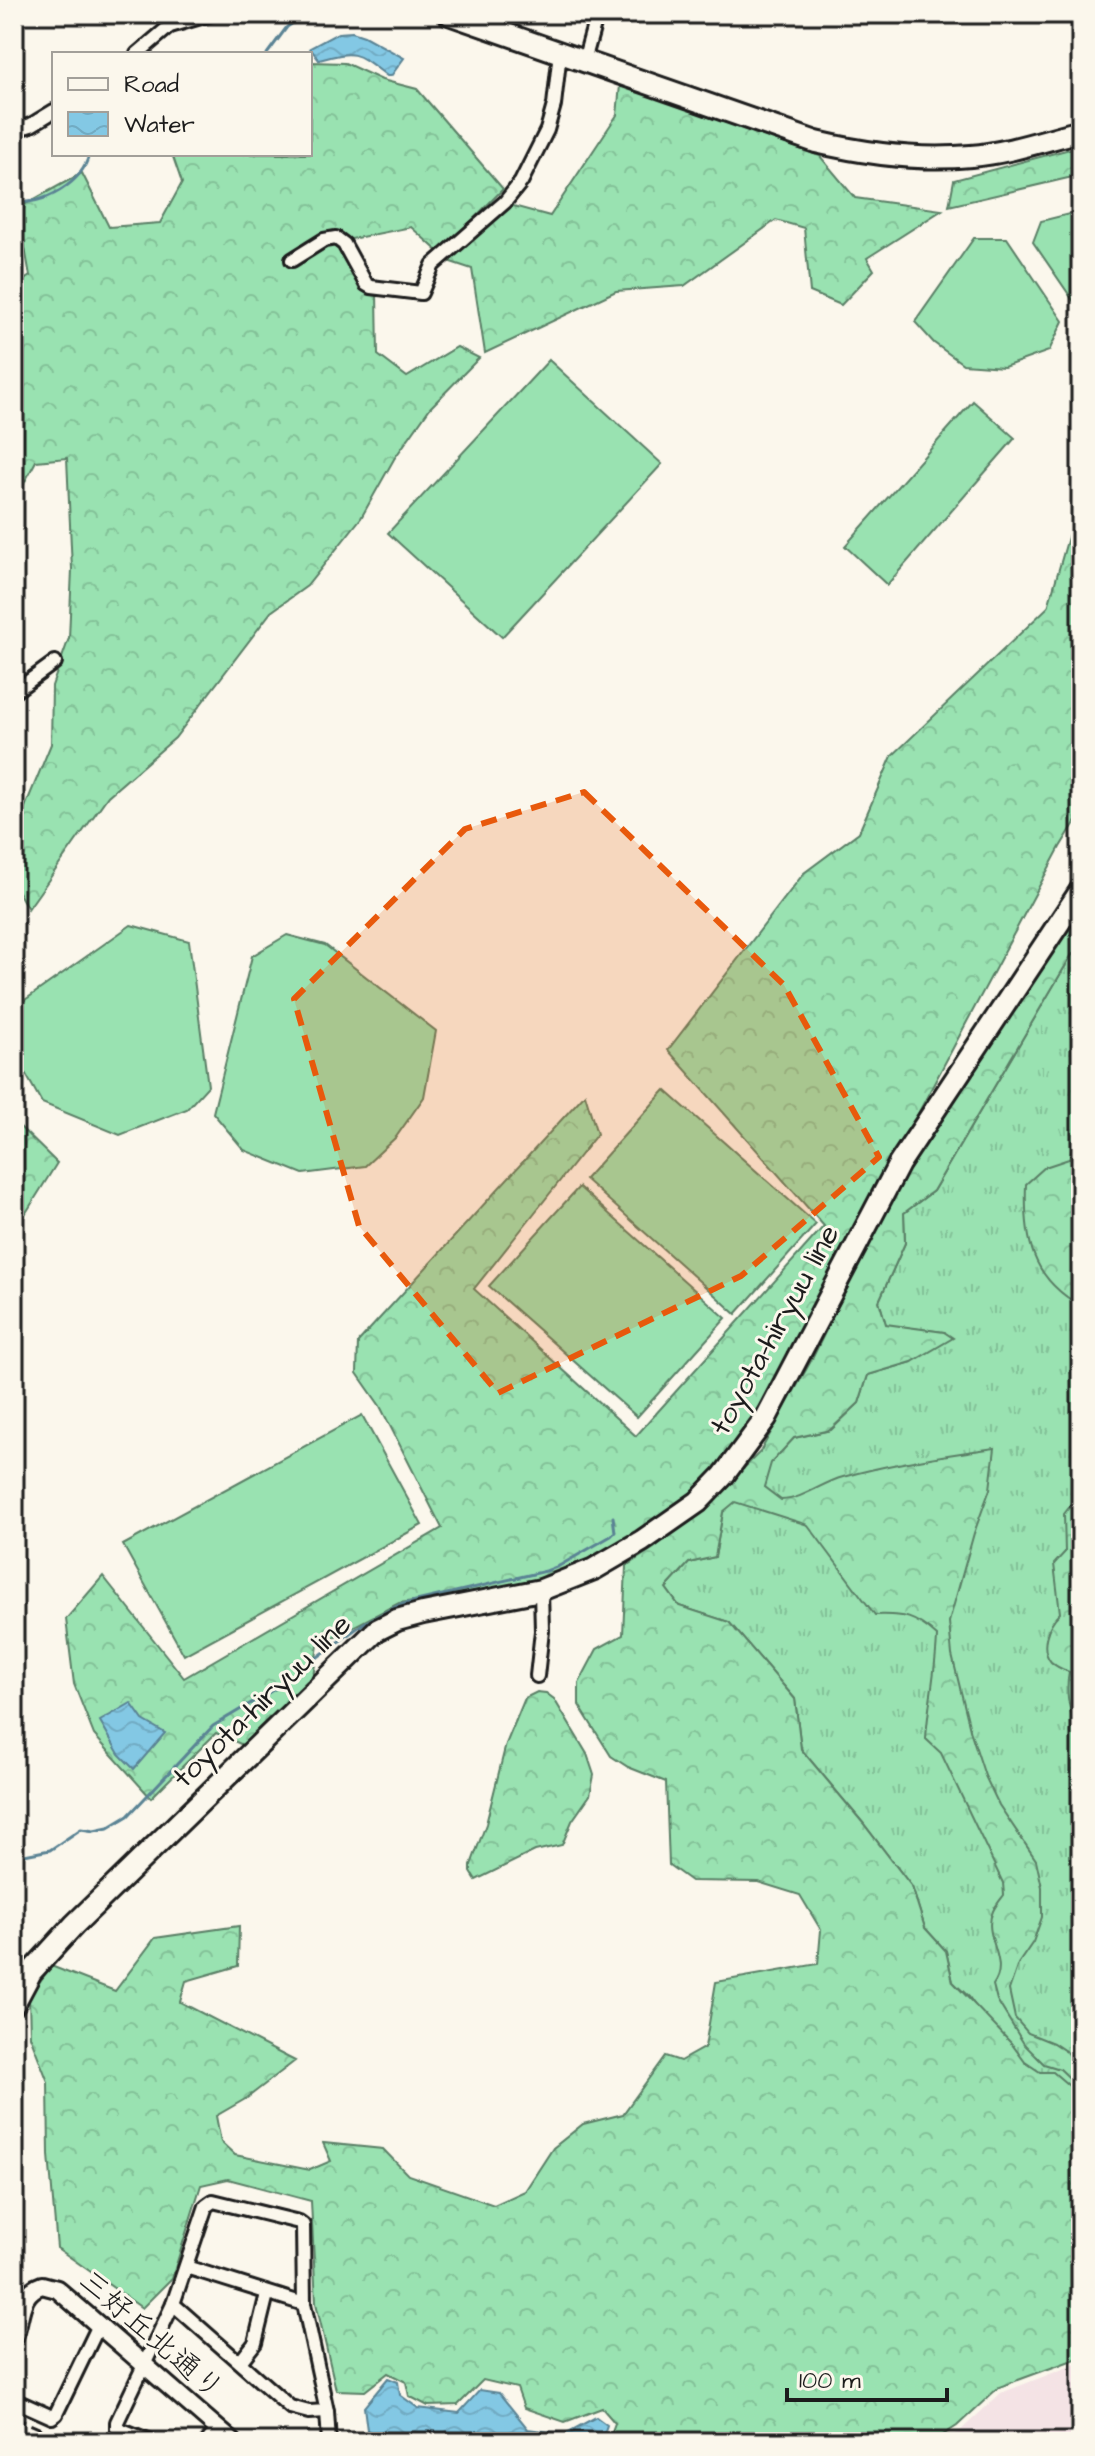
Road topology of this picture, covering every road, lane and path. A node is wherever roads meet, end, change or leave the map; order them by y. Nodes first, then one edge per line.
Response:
1 (211, 14) edge
2 (449, 14) edge
3 (597, 14) edge
4 (139, 52) edge
5 (560, 52) junction
6 (584, 61) junction
7 (52, 112) edge
8 (14, 130) edge
9 (1081, 131) edge
10 (292, 260) dead end
11 (55, 662) dead end
12 (14, 692) edge
13 (1081, 890) edge
14 (541, 1590) junction
15 (537, 1676) dead end
16 (14, 2004) edge
17 (186, 2267) junction
18 (267, 2294) junction
19 (173, 2304) junction
20 (304, 2304) junction
21 (99, 2325) junction
22 (14, 2337) edge
23 (240, 2362) junction
24 (144, 2364) junction
25 (14, 2400) edge
26 (327, 2411) junction
27 (212, 2436) edge
28 (153, 2442) edge
29 (233, 2442) edge
30 (329, 2442) edge

1 - 4 street
2 - 5 main road
3 - 6 street
5 - 6 main road
5 - 10 street
6 - 9 main road
7 - 8 street
11 - 12 street
13 - 14 main road, toyota-hiryuu line
14 - 15 street
14 - 16 main road, toyota-hiryuu line
17 - 18 street
17 - 19 street
17 - 20 street
18 - 20 street
18 - 23 street
19 - 23 street
19 - 24 street
20 - 26 street
21 - 22 street, 三好丘北通り
21 - 24 street, 三好丘北通り
21 - 25 street
23 - 26 street
24 - 27 street, 三好丘北通り
24 - 28 street
26 - 30 street
27 - 29 street, 三好丘北通り

